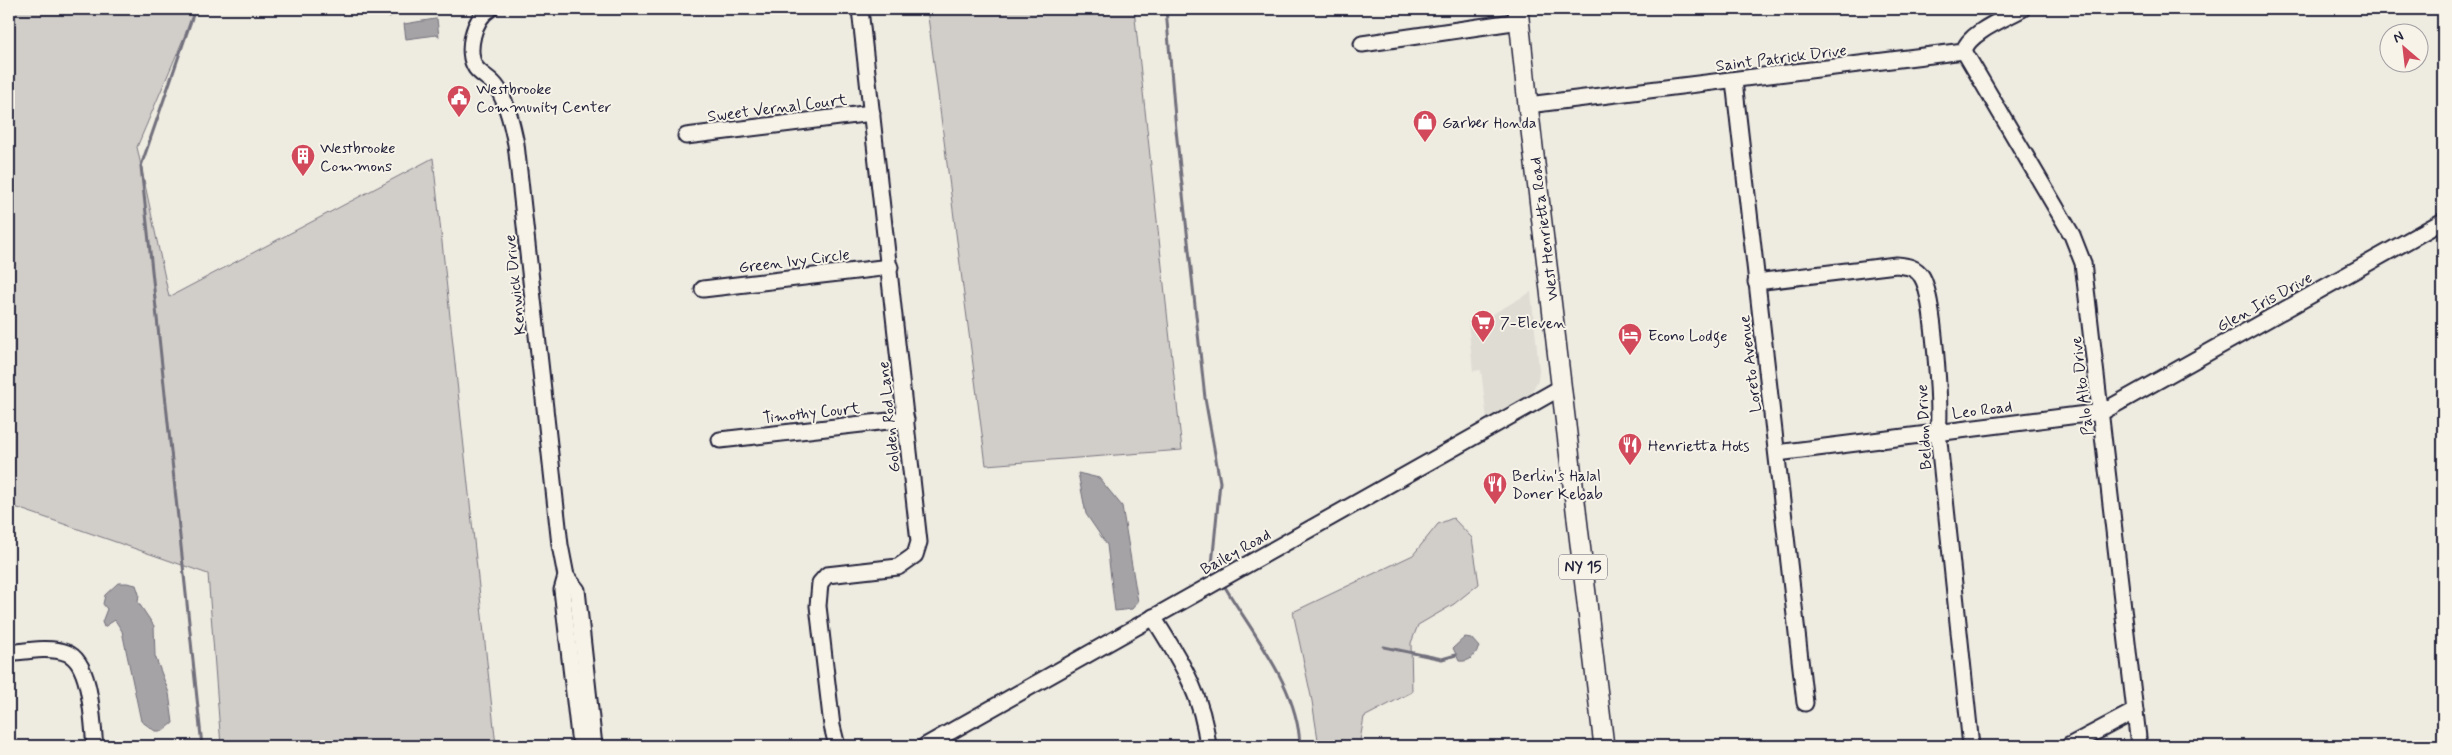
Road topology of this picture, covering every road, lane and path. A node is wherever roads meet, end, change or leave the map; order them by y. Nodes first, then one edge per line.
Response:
1 (490, 9) edge
2 (860, 9) edge
3 (2022, 9) edge
4 (1519, 15) edge
5 (1362, 44) dead end
6 (1964, 51) junction
7 (1734, 81) junction
8 (1528, 105) junction
9 (872, 113) junction
10 (686, 136) dead end
11 (2443, 221) edge
12 (890, 266) junction
13 (1756, 282) junction
14 (703, 289) dead end
15 (1562, 387) junction
16 (2102, 412) junction
17 (906, 419) junction
18 (1938, 432) junction
19 (720, 440) dead end
20 (1777, 452) junction
21 (566, 576) junction
22 (1154, 617) junction
23 (9, 653) edge
24 (1805, 703) dead end
25 (2135, 712) junction
26 (95, 746) edge
27 (585, 746) edge
28 (594, 746) edge
29 (837, 746) edge
30 (925, 746) edge
31 (1208, 746) edge
32 (1604, 746) edge
33 (1971, 746) edge
34 (2069, 746) edge
35 (2138, 746) edge

1 - 21 street, Kenwick Drive
2 - 9 street, Golden Rod Lane
3 - 6 street
4 - 5 street
4 - 8 main road, West Henrietta Road / NY 15
6 - 7 street, Saint Patrick Drive
6 - 16 street, Palo Alto Drive
7 - 8 street, Saint Patrick Drive
7 - 13 street, Loreto Avenue
8 - 15 main road, West Henrietta Road / NY 15
9 - 10 street, Sweet Vernal Court
9 - 12 street, Golden Rod Lane
11 - 16 street, Glen Iris Drive
12 - 14 street, Green Ivy Circle
12 - 17 street, Golden Rod Lane
13 - 18 street, Beldon Drive
13 - 20 street, Loreto Avenue
15 - 22 street, Bailey Road
15 - 32 main road, West Henrietta Road / NY 15
16 - 18 street, Leo Road
16 - 25 street, Palo Alto Drive
17 - 19 street, Timothy Court
17 - 29 street, Golden Rod Lane
18 - 20 street, Leo Road
18 - 33 street, Beldon Drive
20 - 24 street, Loreto Avenue
21 - 27 street, Kenwick Drive
21 - 28 street, Kenwick Drive
22 - 30 street, Bailey Road
22 - 31 street
23 - 26 street
25 - 34 street
25 - 35 street, Palo Alto Drive

